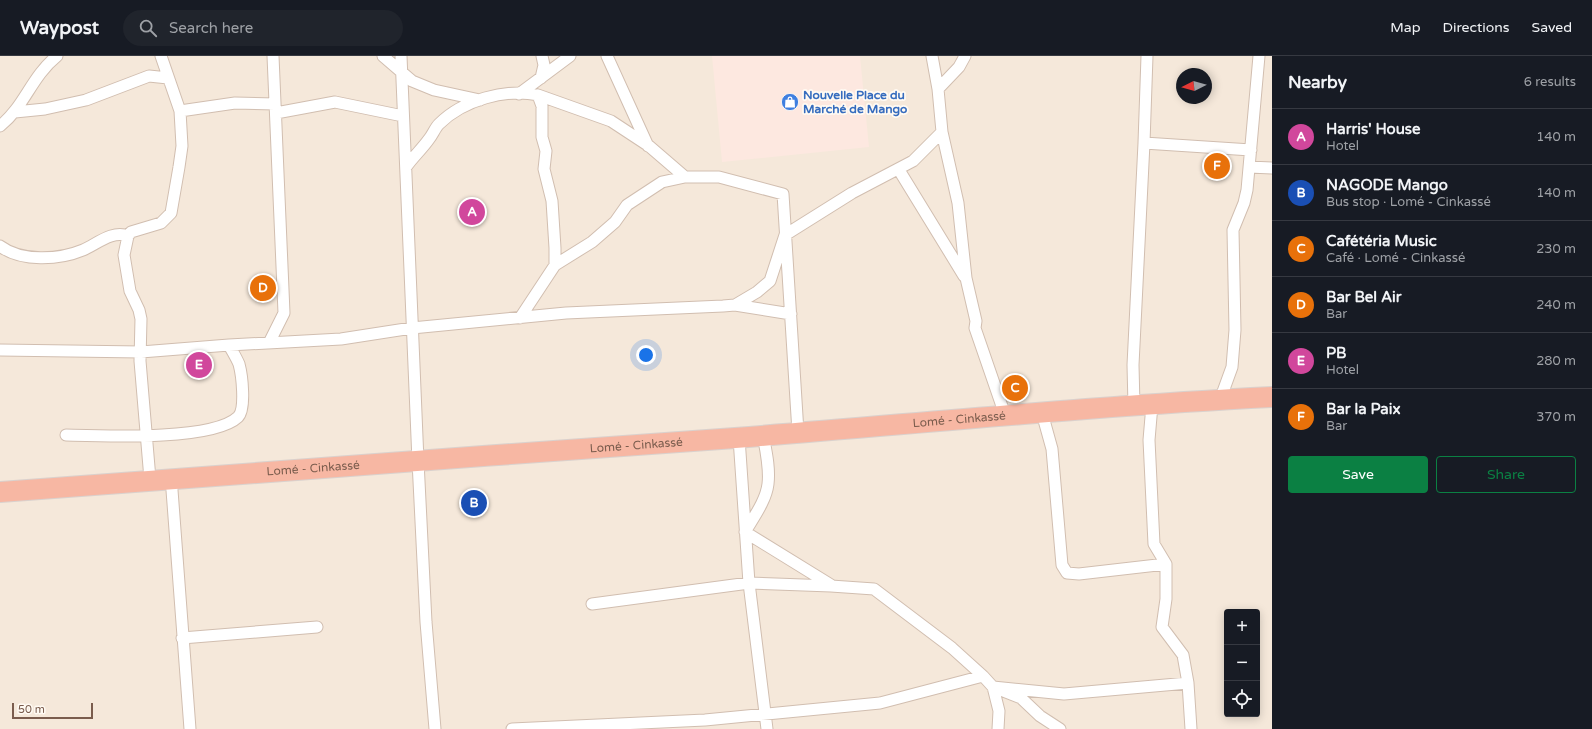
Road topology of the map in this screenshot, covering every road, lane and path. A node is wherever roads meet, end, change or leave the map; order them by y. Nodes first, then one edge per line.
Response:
1 (57, 56) edge
2 (161, 56) edge
3 (273, 56) edge
4 (383, 56) edge
5 (401, 56) edge
6 (542, 56) edge
7 (570, 56) edge
8 (607, 56) edge
9 (932, 56) edge
10 (965, 56) edge
11 (1147, 56) edge
12 (1259, 56) edge
13 (401, 71) junction
14 (168, 78) junction
15 (541, 78) junction
16 (938, 89) junction
17 (519, 94) junction
18 (538, 95) junction
19 (480, 100) junction
20 (275, 109) junction
21 (180, 110) junction
22 (14, 112) junction
23 (403, 116) junction
24 (0, 126) edge
25 (942, 132) junction
26 (1144, 143) junction
27 (649, 146) junction
28 (1251, 150) junction
29 (406, 167) junction
30 (1249, 167) junction
31 (1272, 168) edge
32 (899, 170) junction
33 (684, 177) junction
34 (785, 235) junction
35 (128, 236) junction
36 (0, 246) edge
37 (555, 265) junction
38 (966, 278) junction
39 (735, 305) junction
40 (791, 314) junction
41 (520, 318) junction
42 (412, 328) junction
43 (269, 343) junction
44 (229, 345) junction
45 (0, 350) edge
46 (141, 352) junction
47 (1272, 397) edge
48 (1220, 400) junction
49 (1143, 405) junction
50 (1042, 413) junction
51 (1004, 416) junction
52 (798, 432) junction
53 (66, 435) dead end
54 (763, 435) junction
55 (146, 436) junction
56 (739, 438) junction
57 (418, 461) junction
58 (171, 477) junction
59 (150, 479) junction
60 (0, 492) edge
61 (745, 532) junction
62 (1166, 564) junction
63 (749, 583) junction
64 (831, 586) junction
65 (592, 604) dead end
66 (317, 627) dead end
67 (182, 638) junction
68 (983, 676) junction
69 (1188, 683) junction
70 (993, 687) junction
71 (765, 716) junction
72 (190, 729) edge
73 (435, 729) edge
74 (512, 729) edge
75 (767, 729) edge
76 (998, 729) edge
77 (1060, 729) edge
78 (1191, 729) edge

1 - 22 street
2 - 14 street
3 - 20 street
4 - 13 street
5 - 13 street
6 - 15 street
7 - 15 street
8 - 27 street
9 - 16 street
10 - 16 street
11 - 26 street
12 - 28 street
13 - 19 street
13 - 23 street
14 - 21 street
14 - 22 street
15 - 17 street
16 - 25 street
17 - 18 street
17 - 19 street
18 - 27 street
18 - 37 street
19 - 29 street
20 - 21 street
20 - 23 street
20 - 43 street
21 - 35 street
22 - 24 street
23 - 29 street
25 - 32 street
25 - 38 street
26 - 28 street
26 - 49 street
27 - 33 street
28 - 30 street
29 - 42 street
30 - 31 street
30 - 48 street
32 - 34 street
32 - 38 street
33 - 34 street
33 - 37 street
34 - 39 street
34 - 40 street
35 - 36 street
35 - 46 street
37 - 41 street
38 - 51 street
39 - 40 street
39 - 41 street
40 - 52 street
41 - 42 street
42 - 43 street
42 - 57 street
43 - 44 street
44 - 46 street
44 - 55 street
45 - 46 street
46 - 55 street
47 - 48 highway, Lomé - Cinkassé
48 - 49 highway, Lomé - Cinkassé
49 - 50 highway, Lomé - Cinkassé
49 - 62 street
50 - 51 highway, Lomé - Cinkassé
50 - 62 street
51 - 52 highway, Lomé - Cinkassé
52 - 54 highway, Lomé - Cinkassé
53 - 55 street
54 - 56 highway, Lomé - Cinkassé
54 - 61 street
55 - 59 street
56 - 57 highway, Lomé - Cinkassé
56 - 61 street
57 - 58 highway, Lomé - Cinkassé
57 - 73 street
58 - 59 highway, Lomé - Cinkassé
58 - 67 street
59 - 60 highway, Lomé - Cinkassé
61 - 63 street
61 - 64 street
62 - 69 street
63 - 64 street
63 - 65 street
63 - 71 street
64 - 68 street
66 - 67 street
67 - 72 street
68 - 70 street
68 - 71 street
69 - 70 street
69 - 78 street
70 - 76 street
70 - 77 street
71 - 74 street
71 - 75 street

